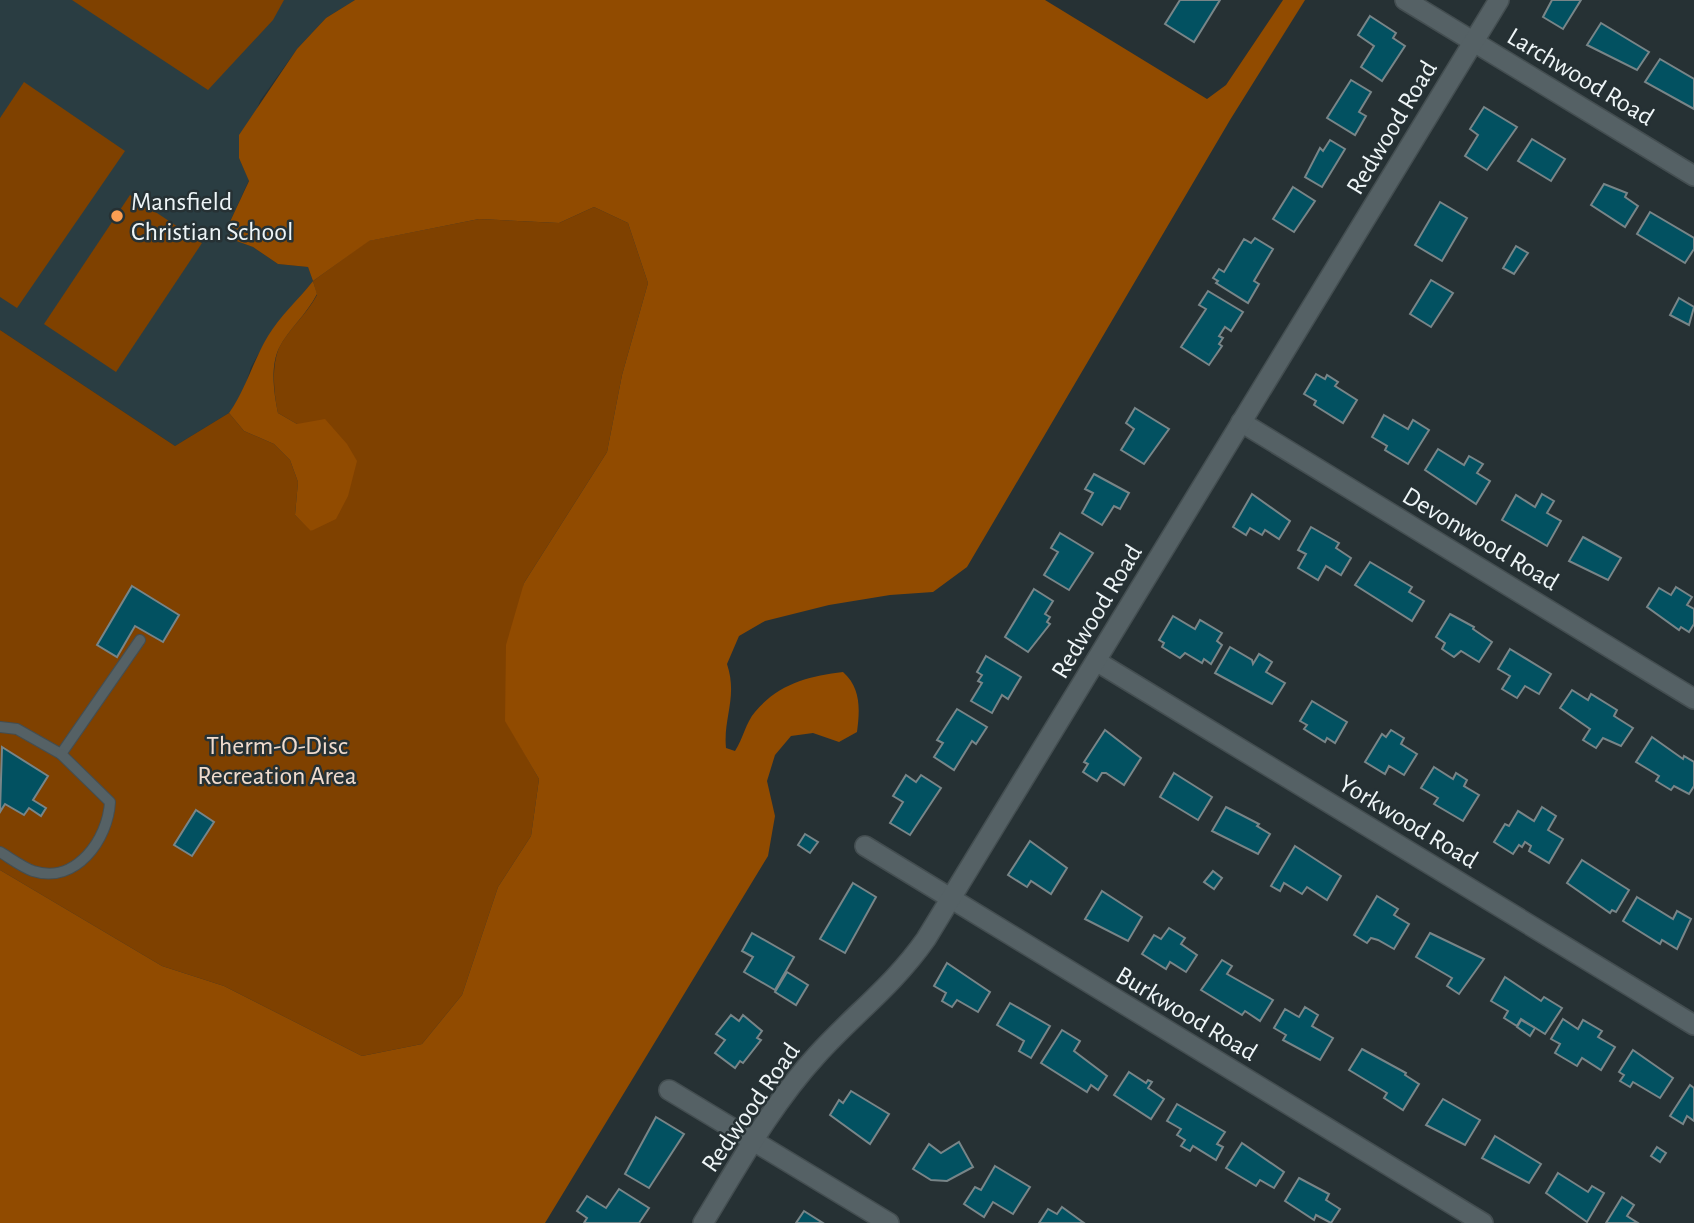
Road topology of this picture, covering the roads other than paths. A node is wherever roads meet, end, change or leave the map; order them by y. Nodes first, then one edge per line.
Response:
1 (1405, 0) edge
2 (1499, 0) edge
3 (1473, 41) junction
4 (1694, 176) edge
5 (1241, 422) junction
6 (140, 640) dead end
7 (1096, 661) junction
8 (1694, 699) edge
9 (0, 727) edge
10 (61, 754) junction
11 (864, 846) dead end
12 (0, 852) edge
13 (951, 900) junction
14 (1694, 1025) edge
15 (669, 1090) dead end
16 (755, 1140) junction
17 (703, 1223) edge
18 (889, 1223) edge
19 (1483, 1223) edge

1 - 3 street, Larchwood Road
2 - 3 street, Redwood Road
3 - 4 street, Larchwood Road
3 - 5 street, Redwood Road
5 - 7 street, Redwood Road
5 - 8 street, Devonwood Road
6 - 10 lane
7 - 13 street, Redwood Road
7 - 14 street, Yorkwood Road
9 - 10 lane
10 - 12 lane
11 - 13 street, Burkwood Road
13 - 16 street, Redwood Road
13 - 19 street, Burkwood Road
15 - 16 street
16 - 17 street, Redwood Road
16 - 18 street

